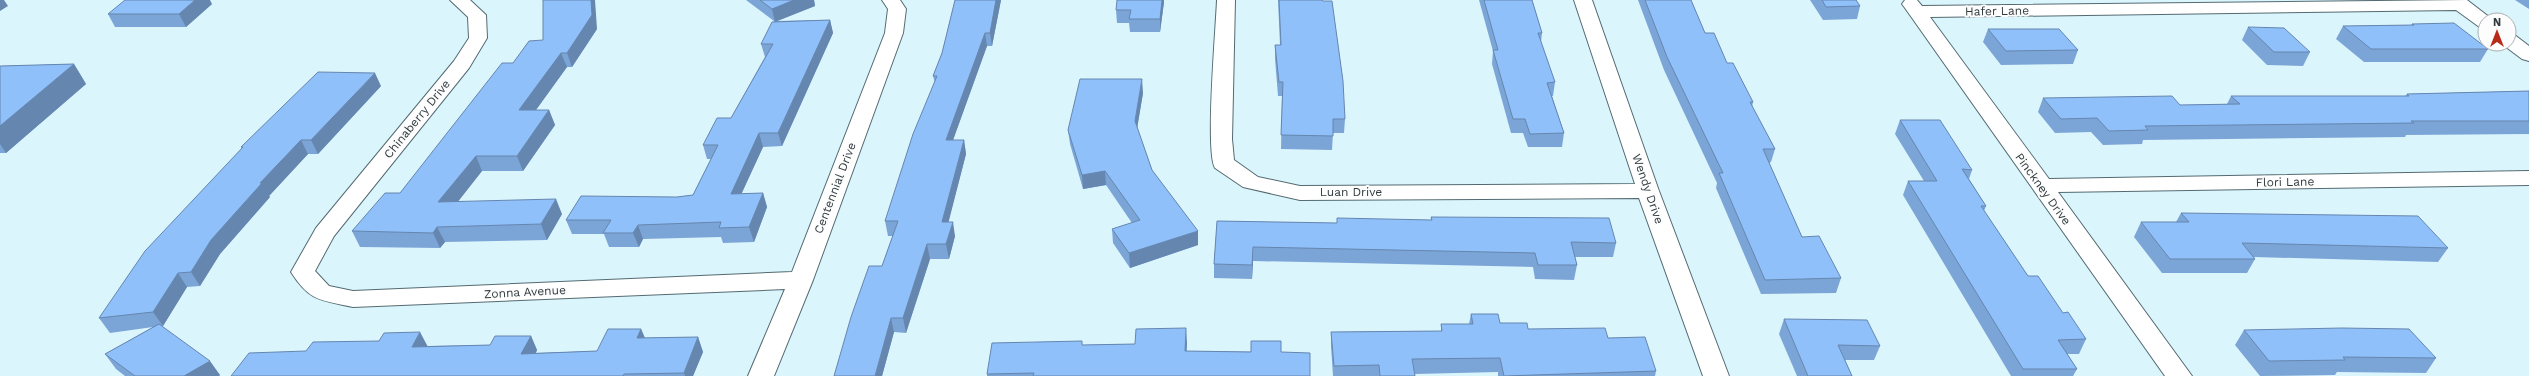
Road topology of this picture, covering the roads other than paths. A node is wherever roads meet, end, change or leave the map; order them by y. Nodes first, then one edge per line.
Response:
1 (459, 0) edge
2 (891, 0) edge
3 (1226, 0) edge
4 (1583, 0) edge
5 (2458, 2) edge
6 (1913, 6) edge
7 (2477, 16) edge
8 (2517, 46) edge
9 (2529, 54) edge
10 (2529, 178) edge
11 (2041, 186) junction
12 (1648, 191) junction
13 (324, 233) joint
14 (801, 280) junction
15 (761, 376) edge
16 (1716, 376) edge
17 (2179, 376) edge

1 - 13 street, Chinaberry Drive
2 - 14 street, Centennial Drive
3 - 12 street, Luan Drive
4 - 12 street, Wendy Drive
5 - 6 street, Hafer Lane
5 - 7 street
6 - 11 street, Pinckney Drive
8 - 9 street
10 - 11 street, Flori Lane
11 - 17 street, Pinckney Drive
12 - 16 street, Wendy Drive
13 - 14 street, Zonna Avenue
14 - 15 street, Centennial Drive

